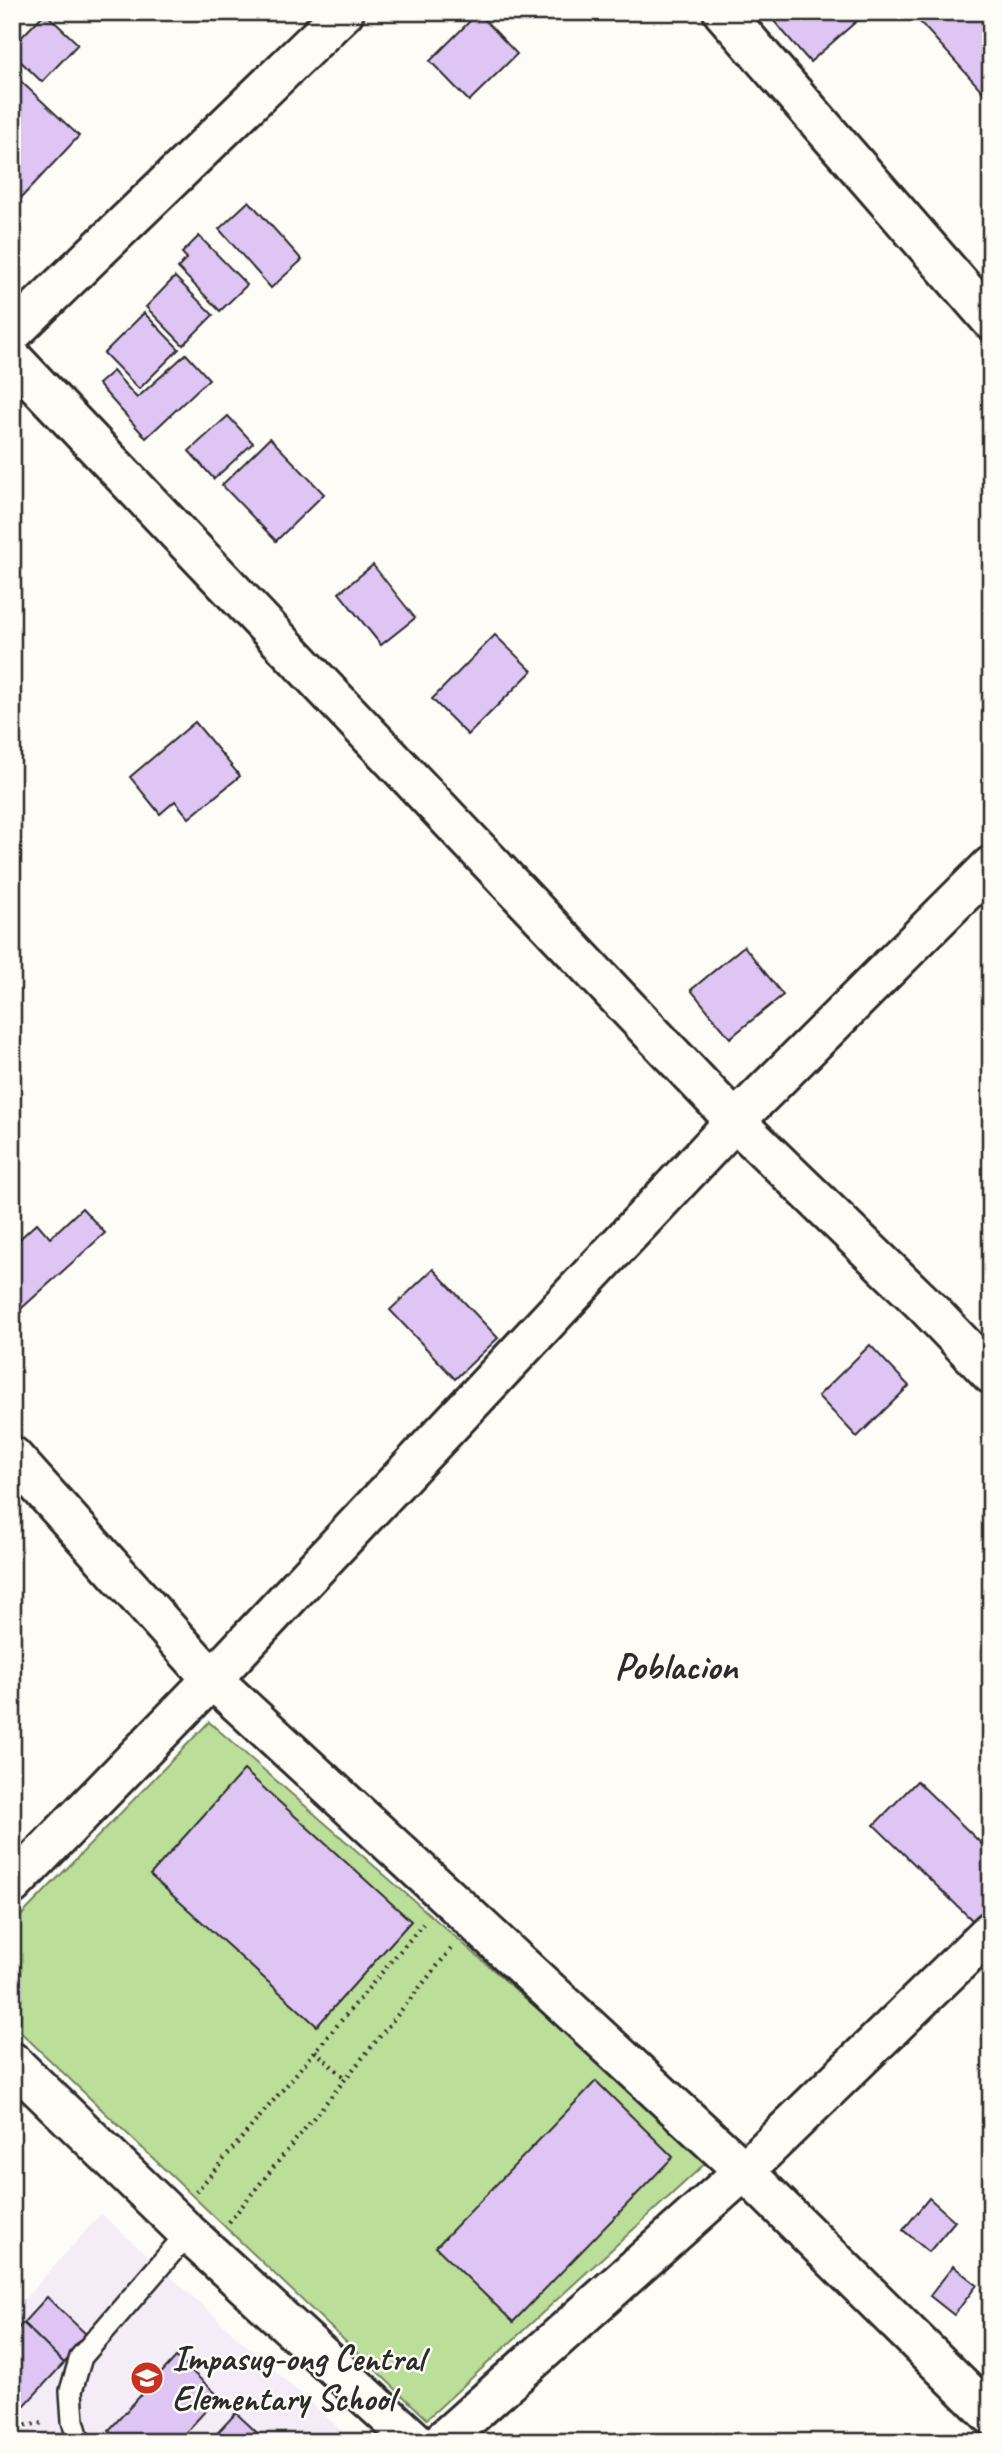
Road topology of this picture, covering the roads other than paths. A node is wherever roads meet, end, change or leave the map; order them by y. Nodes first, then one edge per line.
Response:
1 (344, 12) edge
2 (723, 12) edge
3 (991, 320) edge
4 (12, 332) edge
5 (12, 358) edge
6 (991, 866) edge
7 (735, 1121) junction
8 (991, 1374) edge
9 (12, 1456) edge
10 (212, 1679) junction
11 (12, 1885) edge
12 (991, 1931) edge
13 (12, 2062) edge
14 (744, 2171) junction
15 (190, 2234) junction
16 (991, 2415) edge
17 (79, 2442) edge
18 (416, 2442) edge
19 (441, 2442) edge

1 - 4 street
2 - 3 street
5 - 7 street
6 - 7 street
7 - 8 street
7 - 10 street
9 - 10 street
10 - 11 street
10 - 14 street
12 - 14 street
13 - 15 street
14 - 16 street
14 - 19 street
15 - 17 lane
15 - 18 street

